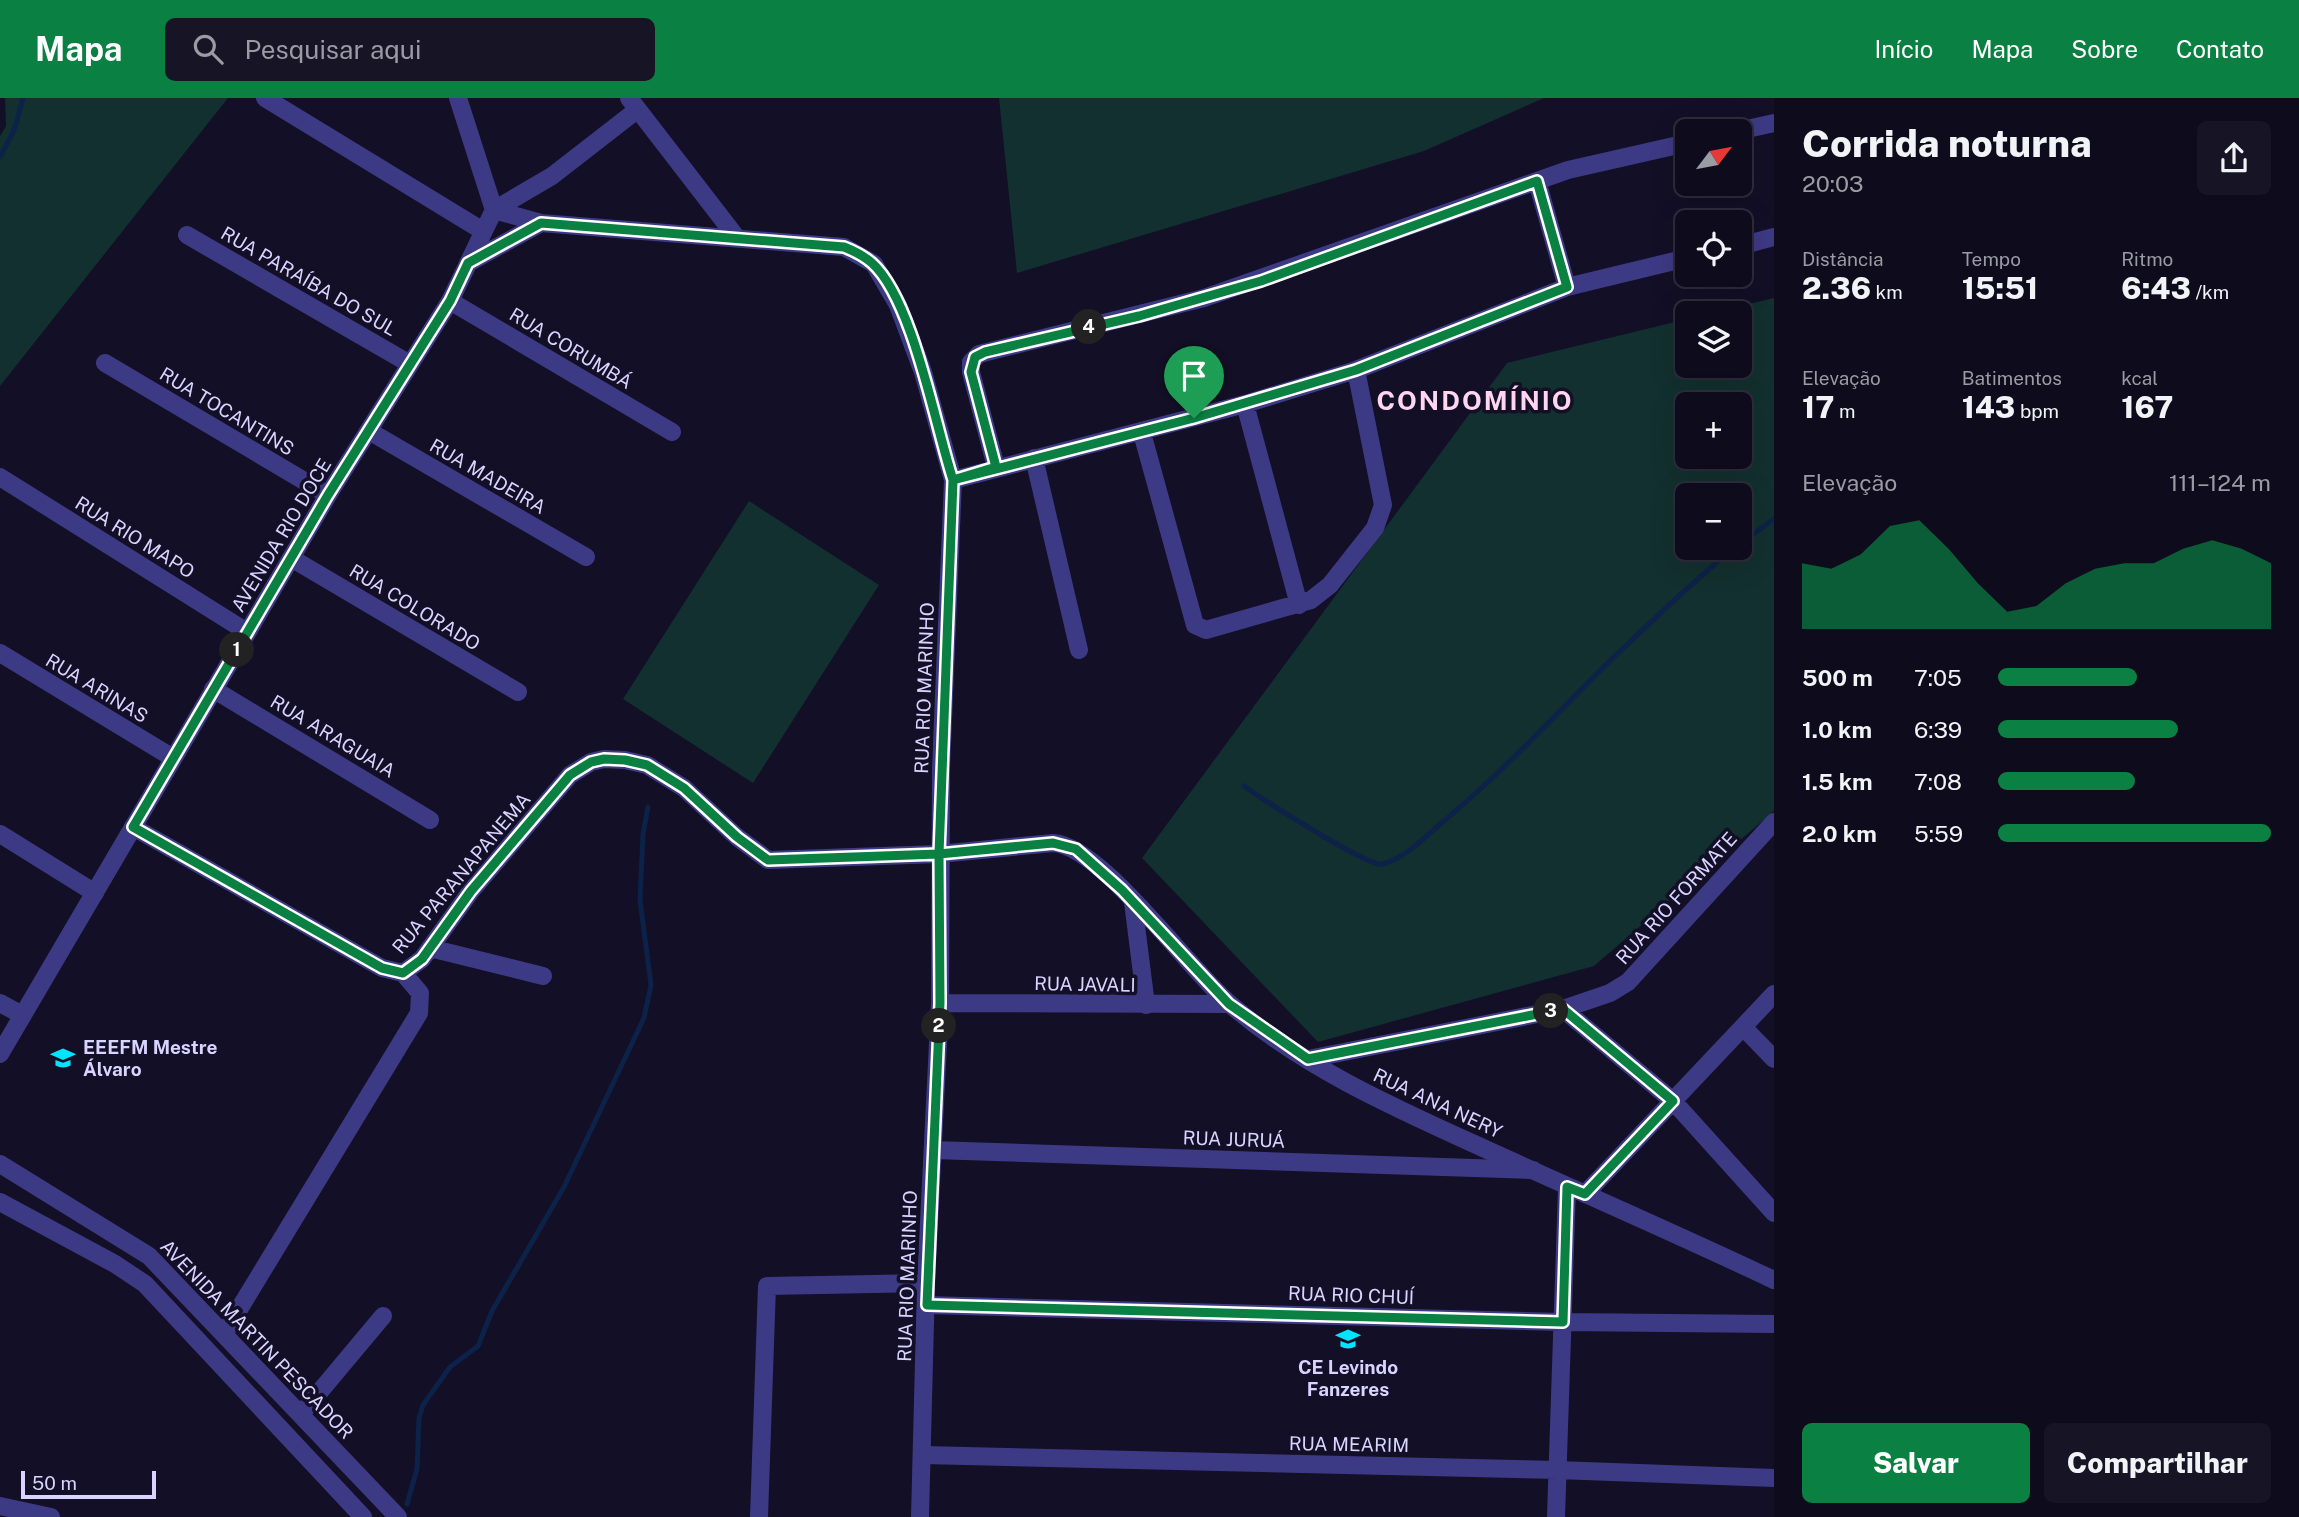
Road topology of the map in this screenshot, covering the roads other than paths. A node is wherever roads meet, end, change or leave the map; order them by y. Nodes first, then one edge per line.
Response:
1 (265, 98) edge
2 (458, 98) edge
3 (633, 104) edge
4 (1774, 123) edge
5 (1752, 128) edge
6 (1675, 146) edge
7 (1537, 181) junction
8 (494, 210) junction
9 (541, 223) junction
10 (483, 231) junction
11 (187, 235) dead end
12 (1774, 237) edge
13 (737, 238) junction
14 (1752, 243) edge
15 (1675, 261) edge
16 (468, 263) junction
17 (1567, 287) junction
18 (450, 301) junction
19 (105, 363) dead end
20 (410, 364) junction
21 (1356, 370) junction
22 (1245, 404) junction
23 (369, 431) junction
24 (671, 432) dead end
25 (1142, 433) junction
26 (1034, 458) junction
27 (996, 467) junction
28 (0, 477) edge
29 (953, 480) junction
30 (328, 495) junction
31 (586, 557) dead end
32 (291, 558) junction
33 (1299, 605) junction
34 (247, 632) junction
35 (1079, 650) dead end
36 (0, 653) edge
37 (213, 689) junction
38 (518, 692) dead end
39 (173, 758) junction
40 (430, 820) dead end
41 (1774, 822) edge
42 (133, 827) junction
43 (0, 834) edge
44 (939, 854) junction
45 (768, 860) joint
46 (94, 893) junction
47 (1133, 902) junction
48 (430, 948) junction
49 (403, 973) junction
50 (543, 976) dead end
51 (1774, 994) edge
52 (0, 1003) edge
53 (940, 1003) junction
54 (1229, 1004) junction
55 (1146, 1005) junction
56 (1563, 1009) junction
57 (22, 1015) junction
58 (1743, 1027) junction
59 (0, 1054) edge
60 (1308, 1059) junction
61 (1774, 1059) edge
62 (1673, 1101) junction
63 (933, 1150) junction
64 (0, 1164) edge
65 (1533, 1170) junction
66 (1567, 1187) junction
67 (1585, 1194) junction
68 (0, 1202) edge
69 (1774, 1213) edge
70 (1772, 1276) edge
71 (926, 1283) junction
72 (927, 1305) junction
73 (383, 1316) dead end
74 (1563, 1322) junction
75 (1774, 1324) edge
76 (224, 1334) junction
77 (301, 1414) junction
78 (923, 1455) junction
79 (1558, 1470) junction
80 (1774, 1478) edge
81 (0, 1506) edge
82 (51, 1517) edge
83 (363, 1517) edge
84 (398, 1517) edge
85 (759, 1517) edge
86 (920, 1517) edge
87 (1556, 1517) edge

1 - 10 street
2 - 8 street
3 - 8 street
3 - 13 street
4 - 5 street
6 - 7 street
7 - 17 street
7 - 27 street
8 - 9 street, RUA RIO MARINHO
8 - 10 street, AVENIDA RIO DOCE
9 - 13 street, RUA RIO MARINHO
9 - 16 street
10 - 16 street, AVENIDA RIO DOCE
11 - 20 street, RUA PARAÍBA DO SUL
12 - 14 street
13 - 29 street, RUA RIO MARINHO
15 - 17 street
16 - 18 street, AVENIDA RIO DOCE
17 - 21 street
18 - 20 street, AVENIDA RIO DOCE
18 - 24 street, RUA CORUMBÁ
19 - 30 street, RUA TOCANTINS
20 - 23 street, AVENIDA RIO DOCE
21 - 22 street
21 - 33 street
22 - 25 street
22 - 33 street
23 - 30 street, AVENIDA RIO DOCE
23 - 31 street, RUA MADEIRA
25 - 26 street
25 - 33 street
26 - 27 street
26 - 35 street
27 - 29 street
28 - 34 street, RUA RIO MAPO
29 - 44 street, RUA RIO MARINHO
30 - 32 street, AVENIDA RIO DOCE
32 - 34 street, AVENIDA RIO DOCE
32 - 38 street, RUA COLORADO
34 - 37 street, AVENIDA RIO DOCE
36 - 39 street, RUA ARINAS
37 - 39 street, AVENIDA RIO DOCE
37 - 40 street, RUA ARAGUAIA
39 - 42 street, AVENIDA RIO DOCE
41 - 56 street, RUA RIO FORMATE
42 - 46 street, AVENIDA RIO DOCE
42 - 49 street, RUA PARANAPANEMA
43 - 46 street
44 - 45 street, RUA ANA NERY
44 - 47 street, RUA ANA NERY
44 - 53 street, RUA RIO MARINHO
45 - 48 street, RUA PARANAPANEMA
46 - 57 street, AVENIDA RIO DOCE
47 - 54 street, RUA ANA NERY
47 - 55 street
48 - 49 street, RUA PARANAPANEMA
48 - 50 street
49 - 76 street
51 - 58 street
52 - 57 street
53 - 55 street, RUA JAVALI
53 - 63 street, RUA RIO MARINHO
54 - 55 street, RUA JAVALI
54 - 60 street, RUA ANA NERY
56 - 60 street, RUA RIO FORMATE
56 - 62 street
57 - 59 street, AVENIDA RIO DOCE
58 - 61 street
58 - 62 street
60 - 65 street, RUA ANA NERY
62 - 67 street
62 - 69 street
63 - 65 street, RUA JURUÁ
63 - 71 street, RUA RIO MARINHO
64 - 76 street, AVENIDA MARTIN PESCADOR
65 - 66 street, RUA ANA NERY
66 - 67 street, RUA ANA NERY
66 - 74 street
67 - 70 street, RUA ANA NERY
68 - 83 street
71 - 72 street, RUA RIO MARINHO
71 - 85 street
72 - 74 street, RUA RIO CHUÍ
72 - 78 street, RUA RIO MARINHO
73 - 77 street
74 - 75 street, RUA RIO CHUÍ
74 - 79 street
76 - 77 street, AVENIDA MARTIN PESCADOR
77 - 84 street, AVENIDA MARTIN PESCADOR
78 - 79 street, RUA MEARIM
78 - 86 street, RUA RIO MARINHO
79 - 80 street, RUA MEARIM
79 - 87 street
81 - 82 street

